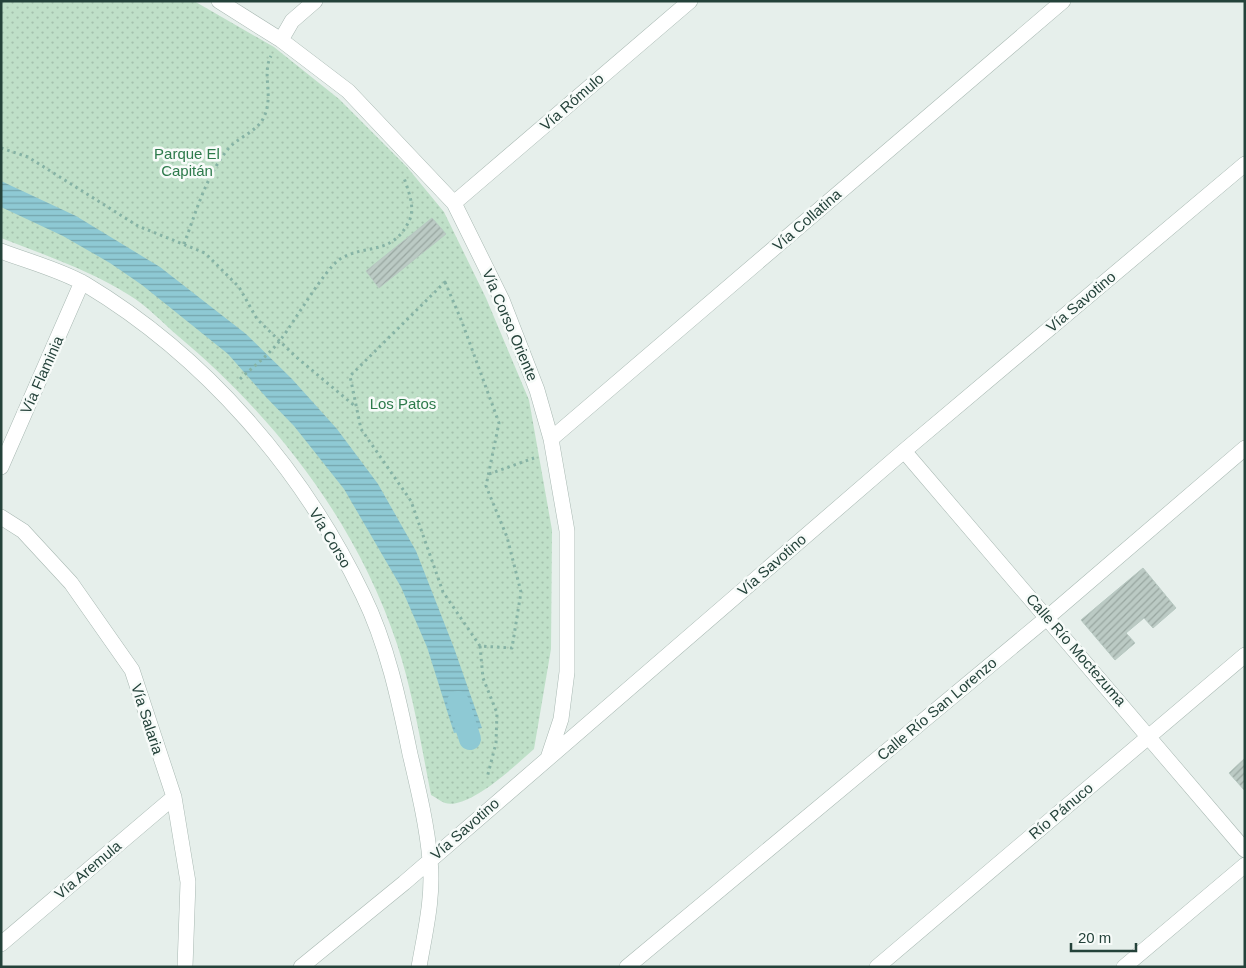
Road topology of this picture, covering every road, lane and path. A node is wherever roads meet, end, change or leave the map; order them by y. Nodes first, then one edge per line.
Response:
1 (218, 1) edge
2 (315, 1) edge
3 (690, 1) edge
4 (1063, 1) edge
5 (281, 40) junction
6 (1, 148) edge
7 (417, 163) junction
8 (1245, 164) edge
9 (454, 203) junction
10 (184, 244) junction
11 (1, 250) edge
12 (82, 282) junction
13 (280, 341) junction
14 (240, 379) dead end
15 (356, 407) junction
16 (551, 439) junction
17 (1245, 448) edge
18 (904, 451) junction
19 (534, 458) dead end
20 (1, 467) edge
21 (488, 474) junction
22 (1, 517) edge
23 (1048, 617) junction
24 (480, 646) junction
25 (1245, 656) edge
26 (1149, 736) junction
27 (547, 760) junction
28 (487, 778) dead end
29 (174, 797) junction
30 (1245, 850) edge
31 (430, 859) junction
32 (1245, 865) edge
33 (1, 944) edge
34 (184, 967) edge
35 (300, 967) edge
36 (419, 967) edge
37 (627, 967) edge
38 (878, 967) edge
39 (1124, 967) edge

1 - 5 street, Vía Corso Oriente
2 - 5 street
3 - 9 street, Vía Rómulo
4 - 16 street, Vía Collatina
5 - 7 street, Vía Corso Oriente
5 - 10 path
6 - 10 path
7 - 9 street, Vía Corso Oriente
7 - 13 path
8 - 18 street, Vía Savotino
9 - 16 street, Vía Corso Oriente
10 - 13 path
11 - 12 street, Vía Corso
12 - 20 street, Vía Flaminia
12 - 31 street, Vía Corso
13 - 14 path
13 - 15 path
15 - 21 path
15 - 24 path
16 - 27 street, Vía Corso Oriente
17 - 23 street, Calle Río San Lorenzo
18 - 23 street, Calle Río Moctezuma
18 - 27 street, Vía Savotino
19 - 21 path
21 - 24 path
22 - 29 street, Vía Salaria
23 - 26 street, Calle Río Moctezuma
23 - 37 street, Calle Río San Lorenzo
24 - 28 path
25 - 26 street, Río Pánuco
26 - 30 street, Calle Río Moctezuma
26 - 38 street, Río Pánuco
27 - 31 street, Vía Savotino
29 - 33 street, Vía Aremula
29 - 34 street, Vía Salaria
31 - 35 street, Vía Savotino
31 - 36 street, Vía Corso
32 - 39 street

